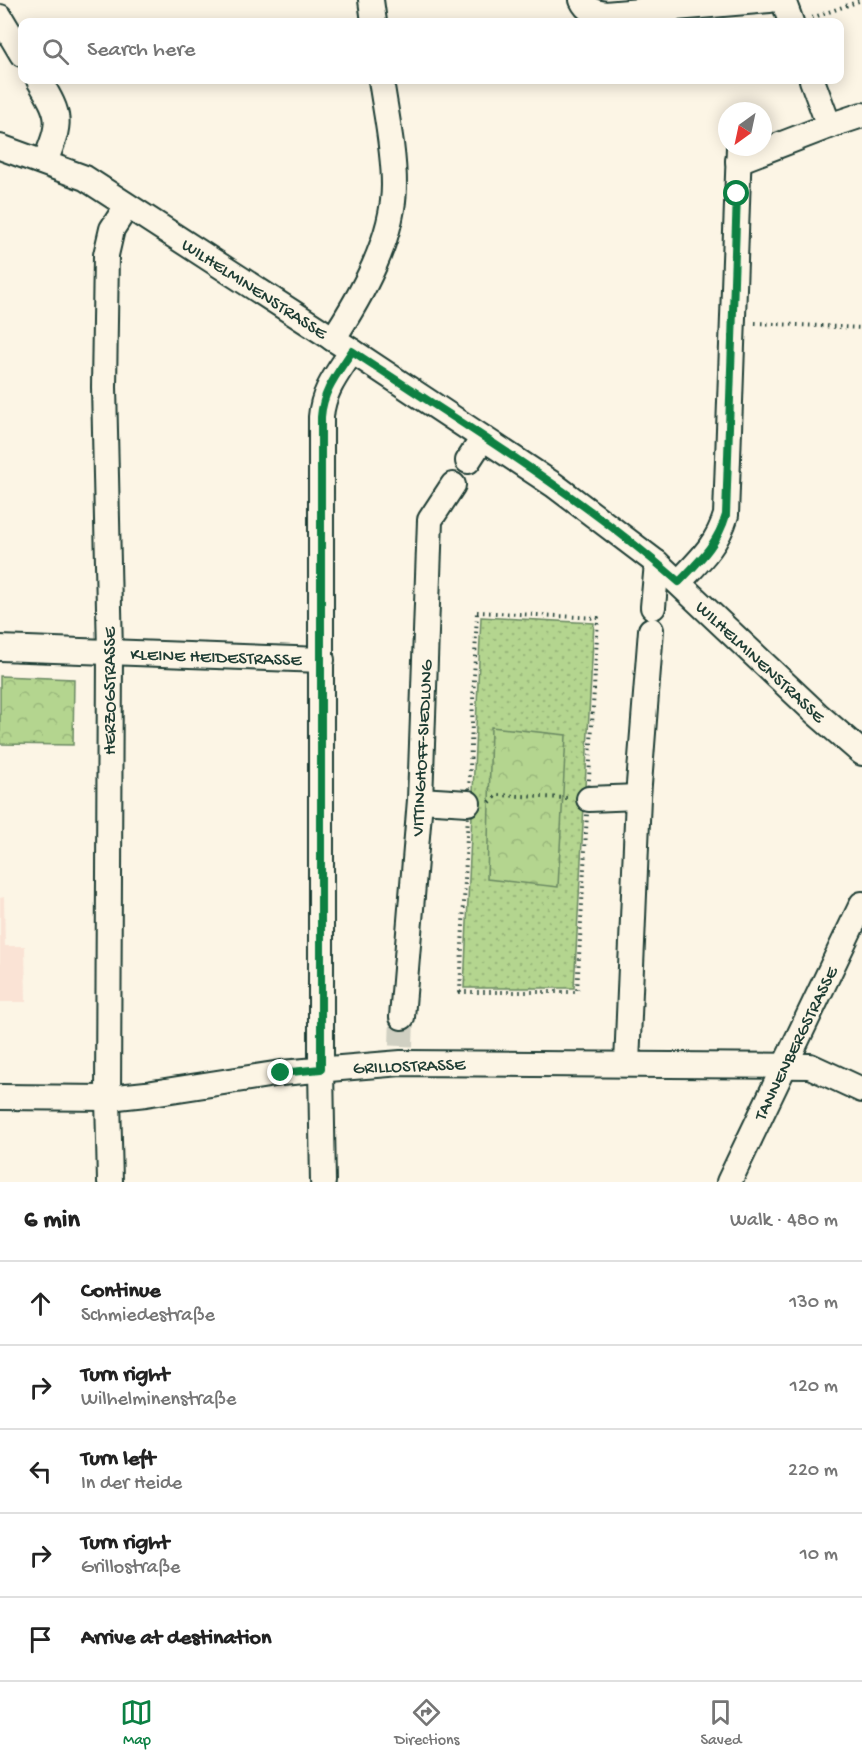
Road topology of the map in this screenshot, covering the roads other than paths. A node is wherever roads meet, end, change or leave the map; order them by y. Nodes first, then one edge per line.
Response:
1 (371, 0) edge
2 (582, 0) edge
3 (770, 0) edge
4 (783, 0) edge
5 (0, 17) edge
6 (373, 18) edge
7 (798, 18) edge
8 (18, 47) edge
9 (41, 84) edge
10 (381, 84) edge
11 (813, 84) edge
12 (862, 115) edge
13 (829, 126) junction
14 (772, 144) edge
15 (0, 147) edge
16 (739, 156) edge
17 (45, 162) junction
18 (127, 206) junction
19 (342, 345) junction
20 (483, 438) junction
21 (468, 461) dead end
22 (453, 485) dead end
23 (657, 563) junction
24 (679, 582) junction
25 (0, 648) edge
26 (110, 652) junction
27 (322, 660) junction
28 (862, 753) edge
29 (638, 797) junction
30 (589, 799) road end
31 (420, 800) junction
32 (478, 803) road end
33 (862, 904) edge
34 (402, 1017) tunnel mouth
35 (627, 1064) junction
36 (785, 1066) junction
37 (321, 1069) junction
38 (862, 1090) edge
39 (0, 1097) edge
40 (108, 1098) junction
41 (110, 1182) edge
42 (323, 1182) edge
43 (729, 1182) edge

1 - 6 street
2 - 3 street
4 - 7 street
5 - 8 street
9 - 17 street
10 - 19 street
11 - 13 street
12 - 13 street
13 - 14 street
15 - 17 street, WILHELMINENSTRASSE
16 - 24 street
17 - 18 street, WILHELMINENSTRASSE
18 - 19 street, WILHELMINENSTRASSE
18 - 26 street, HERZOGSTRASSE
19 - 20 street, WILHELMINENSTRASSE
19 - 27 street
20 - 21 street
20 - 23 street, WILHELMINENSTRASSE
22 - 31 street, VITTINGHOFF-SIEDLUNG
23 - 24 street, WILHELMINENSTRASSE
23 - 29 street
24 - 28 street, WILHELMINENSTRASSE
25 - 26 street, KLEINE HEIDESTRASSE
26 - 27 street, KLEINE HEIDESTRASSE
26 - 40 street, HERZOGSTRASSE
27 - 37 street
29 - 30 street
29 - 35 street
31 - 32 street
31 - 34 street, VITTINGHOFF-SIEDLUNG
33 - 36 street, TANNENBERGSTRASSE
35 - 36 street, GRILLOSTRASSE
35 - 37 street, GRILLOSTRASSE
36 - 38 street, GRILLOSTRASSE
36 - 43 street, TANNENBERGSTRASSE
37 - 40 street, GRILLOSTRASSE
37 - 42 street
39 - 40 street, GRILLOSTRASSE
40 - 41 street, HERZOGSTRASSE

